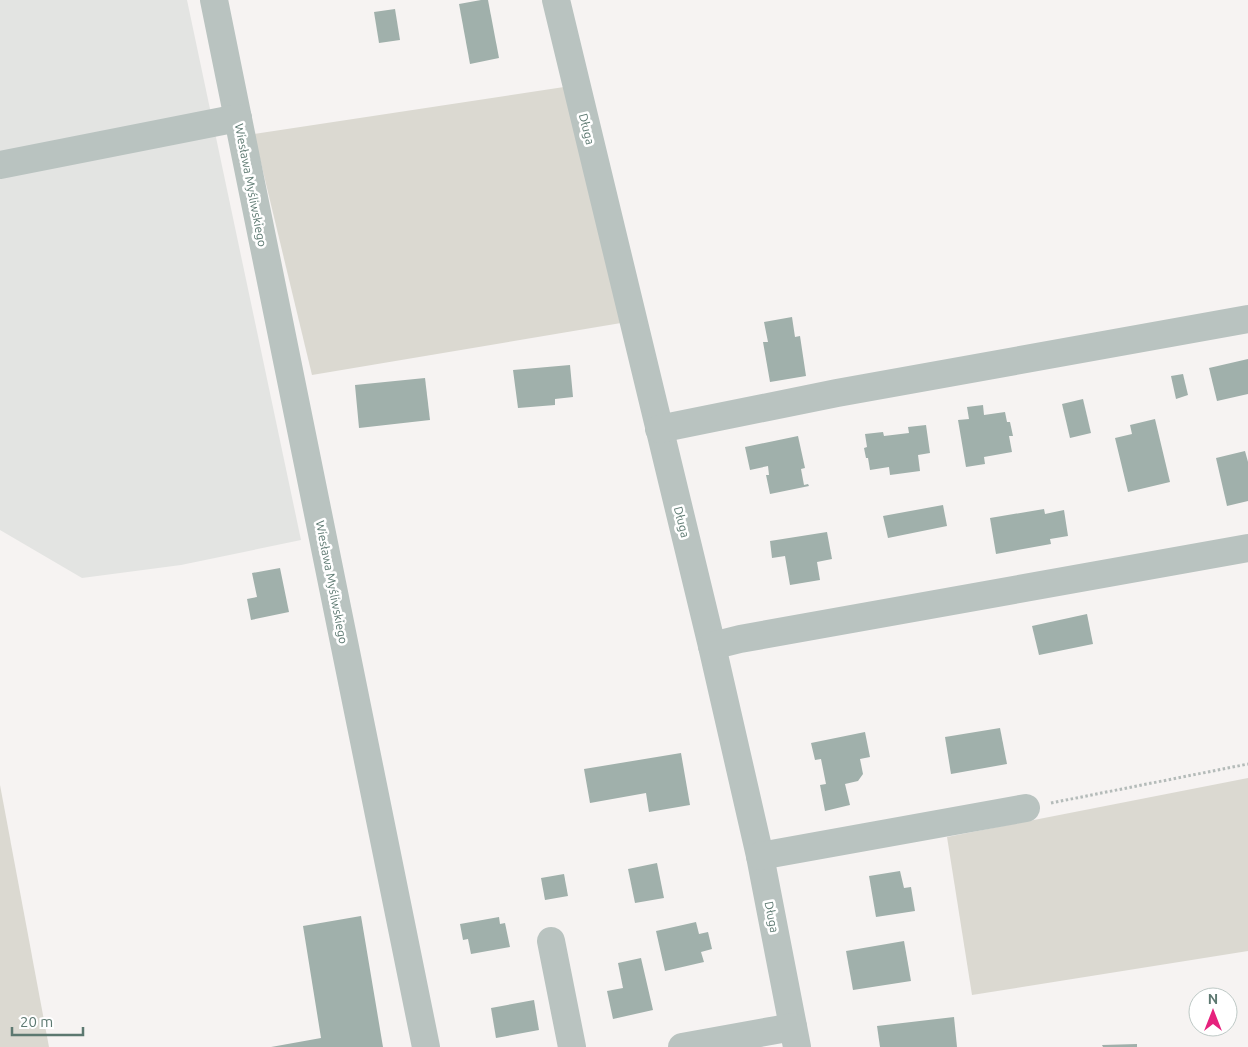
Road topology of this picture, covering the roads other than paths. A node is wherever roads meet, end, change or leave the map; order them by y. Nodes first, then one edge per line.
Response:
1 (214, 0) edge
2 (556, 0) edge
3 (238, 118) junction
4 (0, 165) edge
5 (1248, 319) edge
6 (659, 429) junction
7 (1248, 548) edge
8 (712, 646) junction
9 (1026, 808) road end
10 (760, 856) junction
11 (551, 941) dead end
12 (795, 1037) edge
13 (426, 1047) edge
14 (572, 1047) edge
15 (682, 1047) edge

1 - 3 street, Wiesława Myśliwskiego
2 - 6 street, Długa
3 - 4 street, Wiesława Myśliwskiego
3 - 13 street, Wiesława Myśliwskiego
5 - 6 street
6 - 8 street, Długa
7 - 8 street
8 - 10 street, Długa
9 - 10 street
10 - 12 street, Długa
11 - 14 street
12 - 15 street

